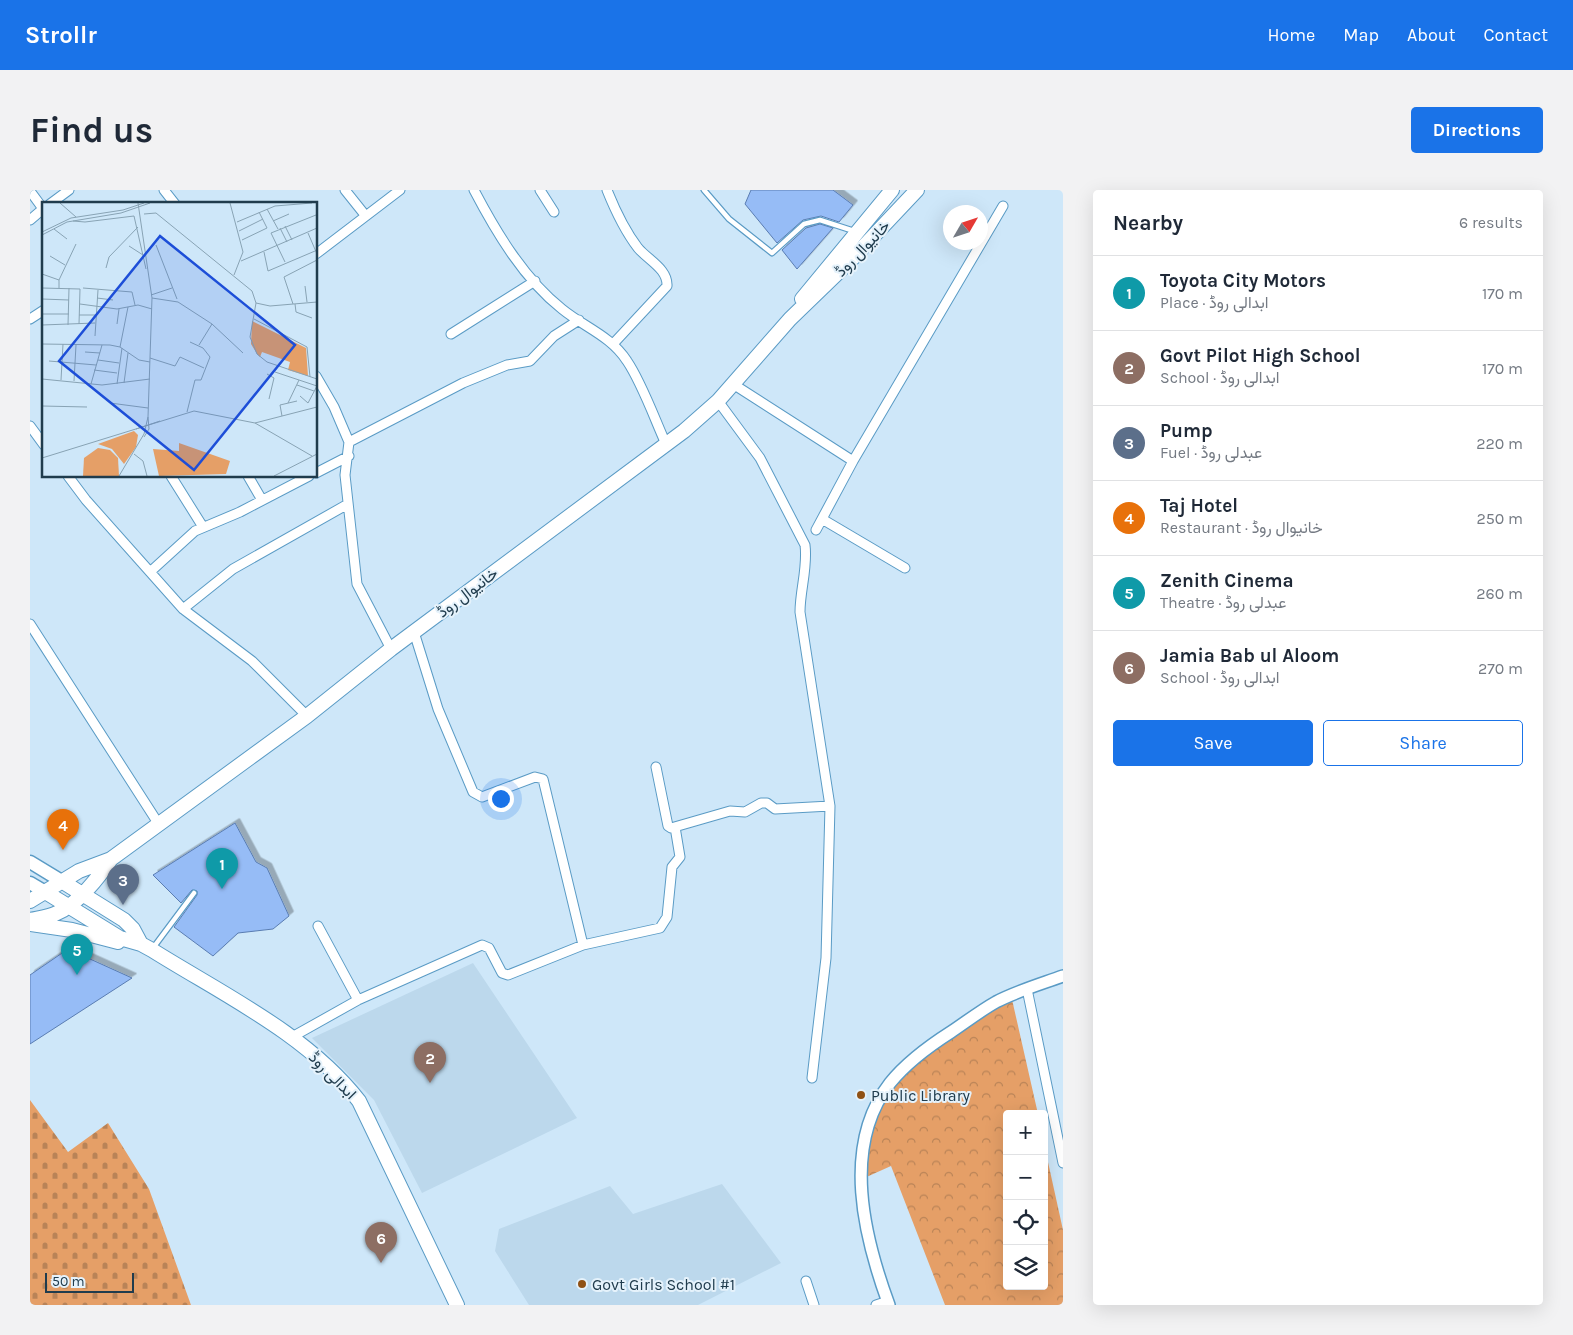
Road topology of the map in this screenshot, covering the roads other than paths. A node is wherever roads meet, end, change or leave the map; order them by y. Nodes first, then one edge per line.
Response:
1 (69, 190) edge
2 (164, 190) edge
3 (345, 190) edge
4 (400, 190) edge
5 (474, 190) edge
6 (540, 190) edge
7 (606, 190) edge
8 (704, 190) edge
9 (892, 190) edge
10 (906, 190) edge
11 (917, 190) edge
12 (926, 190) edge
13 (30, 191) edge
14 (53, 202) edge
15 (173, 202) edge
16 (42, 205) edge
17 (1003, 206) dead end
18 (895, 208) junction
19 (42, 210) edge
20 (554, 212) dead end
21 (365, 215) junction
22 (30, 220) edge
23 (858, 232) junction
24 (318, 253) edge
25 (535, 281) junction
26 (806, 304) junction
27 (42, 311) edge
28 (790, 319) junction
29 (30, 320) edge
30 (579, 320) junction
31 (451, 334) dead end
32 (613, 344) junction
33 (318, 379) edge
34 (733, 384) junction
35 (718, 401) junction
36 (30, 426) edge
37 (42, 442) edge
38 (349, 442) junction
39 (666, 444) junction
40 (349, 456) junction
41 (853, 461) junction
42 (318, 471) edge
43 (70, 478) edge
44 (172, 478) edge
45 (249, 478) edge
46 (305, 478) edge
47 (262, 500) junction
48 (348, 504) junction
49 (822, 519) junction
50 (204, 527) junction
51 (816, 530) dead end
52 (905, 568) dead end
53 (150, 572) junction
54 (183, 609) junction
55 (30, 624) edge
56 (414, 632) junction
57 (391, 649) junction
58 (307, 716) junction
59 (656, 766) dead end
60 (830, 806) junction
61 (158, 823) junction
62 (675, 827) junction
63 (110, 859) junction
64 (30, 862) edge
65 (63, 882) junction
66 (30, 883) edge
67 (47, 893) junction
68 (194, 893) dead end
69 (81, 894) junction
70 (30, 901) edge
71 (68, 907) junction
72 (30, 922) edge
73 (318, 926) dead end
74 (583, 944) junction
75 (146, 947) junction
76 (1063, 976) edge
77 (1027, 989) junction
78 (358, 1000) junction
79 (292, 1037) junction
80 (812, 1078) dead end
81 (1063, 1163) edge
82 (806, 1281) dead end
83 (889, 1303) edge
84 (457, 1305) edge
85 (814, 1305) edge
86 (876, 1305) edge

1 - 14 street
2 - 15 street
3 - 21 street
4 - 21 street
5 - 25 street
6 - 20 street
7 - 32 street
8 - 23 lane
9 - 23 main road
10 - 18 main road, خانیوال روڈ
11 - 18 main road, خانیوال روڈ
12 - 26 main road
13 - 16 street
17 - 41 street
18 - 26 main road, خانیوال روڈ
19 - 22 street
21 - 24 street
23 - 28 main road
25 - 30 street
25 - 31 street
26 - 28 main road, خانیوال روڈ
27 - 29 street
28 - 34 main road, خانیوال روڈ
30 - 32 street
30 - 38 street
32 - 39 street
33 - 38 street
34 - 35 main road, خانیوال روڈ
34 - 41 street
35 - 39 main road, خانیوال روڈ
35 - 60 street
36 - 37 street
38 - 40 street
39 - 56 main road, خانیوال روڈ
40 - 42 street
40 - 48 street
41 - 49 street
43 - 53 street
44 - 50 street
45 - 47 street
46 - 47 street
47 - 50 street
48 - 54 street
48 - 57 street
49 - 51 street
49 - 52 street
50 - 53 street
53 - 54 street
54 - 58 street
55 - 61 street
56 - 57 main road, خانیوال روڈ
56 - 74 street
57 - 58 main road, خانیوال روڈ
58 - 61 main road, خانیوال روڈ
59 - 62 street
60 - 62 street
60 - 80 street
61 - 63 main road, خانیوال روڈ
62 - 74 street
63 - 65 main road, خانیوال روڈ
63 - 69 main road, خانیوال روڈ
64 - 65 main road
65 - 67 main road, خانیوال روڈ
65 - 69 main road
66 - 67 main road
67 - 70 main road, خانیوال روڈ
67 - 71 main road
68 - 75 lane
69 - 71 main road, خانیوال روڈ
69 - 75 main road
71 - 72 main road
71 - 75 main road
72 - 75 main road
73 - 78 street
74 - 78 street
75 - 79 main road, ابدالی روڈ
76 - 77 street
77 - 81 street
77 - 83 street
78 - 79 street
79 - 84 main road, ابدالی روڈ
82 - 85 street
83 - 86 street

